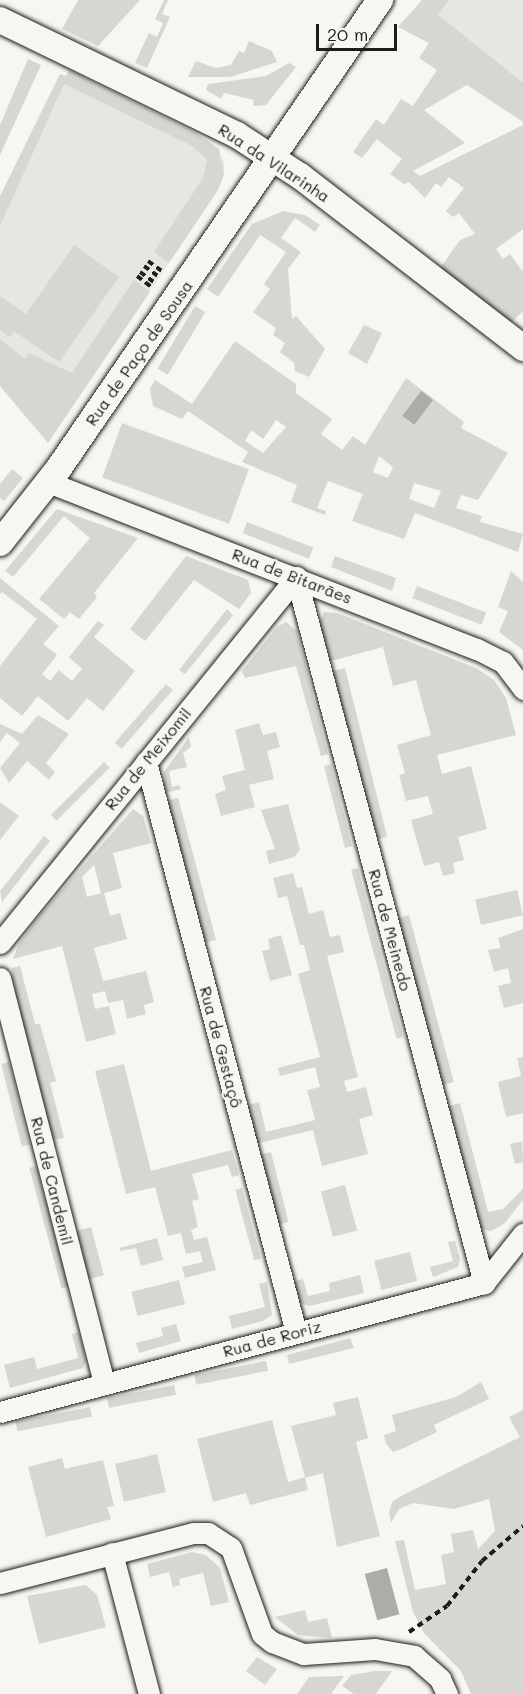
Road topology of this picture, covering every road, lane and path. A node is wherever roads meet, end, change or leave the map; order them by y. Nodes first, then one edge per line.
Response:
1 (380, 0) edge
2 (0, 20) edge
3 (273, 159) junction
4 (140, 272) dead end
5 (163, 272) dead end
6 (137, 276) dead end
7 (160, 277) dead end
8 (156, 283) dead end
9 (153, 288) dead end
10 (523, 348) edge
11 (48, 482) junction
12 (0, 543) edge
13 (296, 577) junction
14 (523, 689) edge
15 (146, 762) junction
16 (0, 943) edge
17 (0, 978) edge
18 (523, 1234) edge
19 (484, 1283) junction
20 (296, 1332) junction
21 (104, 1384) junction
22 (0, 1412) edge
23 (523, 1526) edge
24 (112, 1553) junction
25 (0, 1583) edge
26 (408, 1632) dead end
27 (149, 1694) edge
28 (447, 1694) edge

1 - 3 street, Rua de Paço de Sousa
2 - 3 street, Rua da Vilarinha
3 - 10 street, Rua da Vilarinha
3 - 11 street, Rua de Paço de Sousa
4 - 8 path
5 - 7 path
6 - 9 path
11 - 12 street, Rua de Paço de Sousa
11 - 13 street, Rua de Bitarães
13 - 14 street, Rua de Bitarães
13 - 15 street, Rua de Meixomil
13 - 19 street, Rua de Meinedo
15 - 16 street, Rua de Meixomil
15 - 20 street, Rua de Gestaçô
17 - 21 street, Rua de Candemil
18 - 19 street
19 - 20 street, Rua de Roriz
20 - 21 street, Rua de Roriz
21 - 22 street, Rua de Roriz
23 - 26 path
24 - 25 street
24 - 27 street
24 - 28 street

